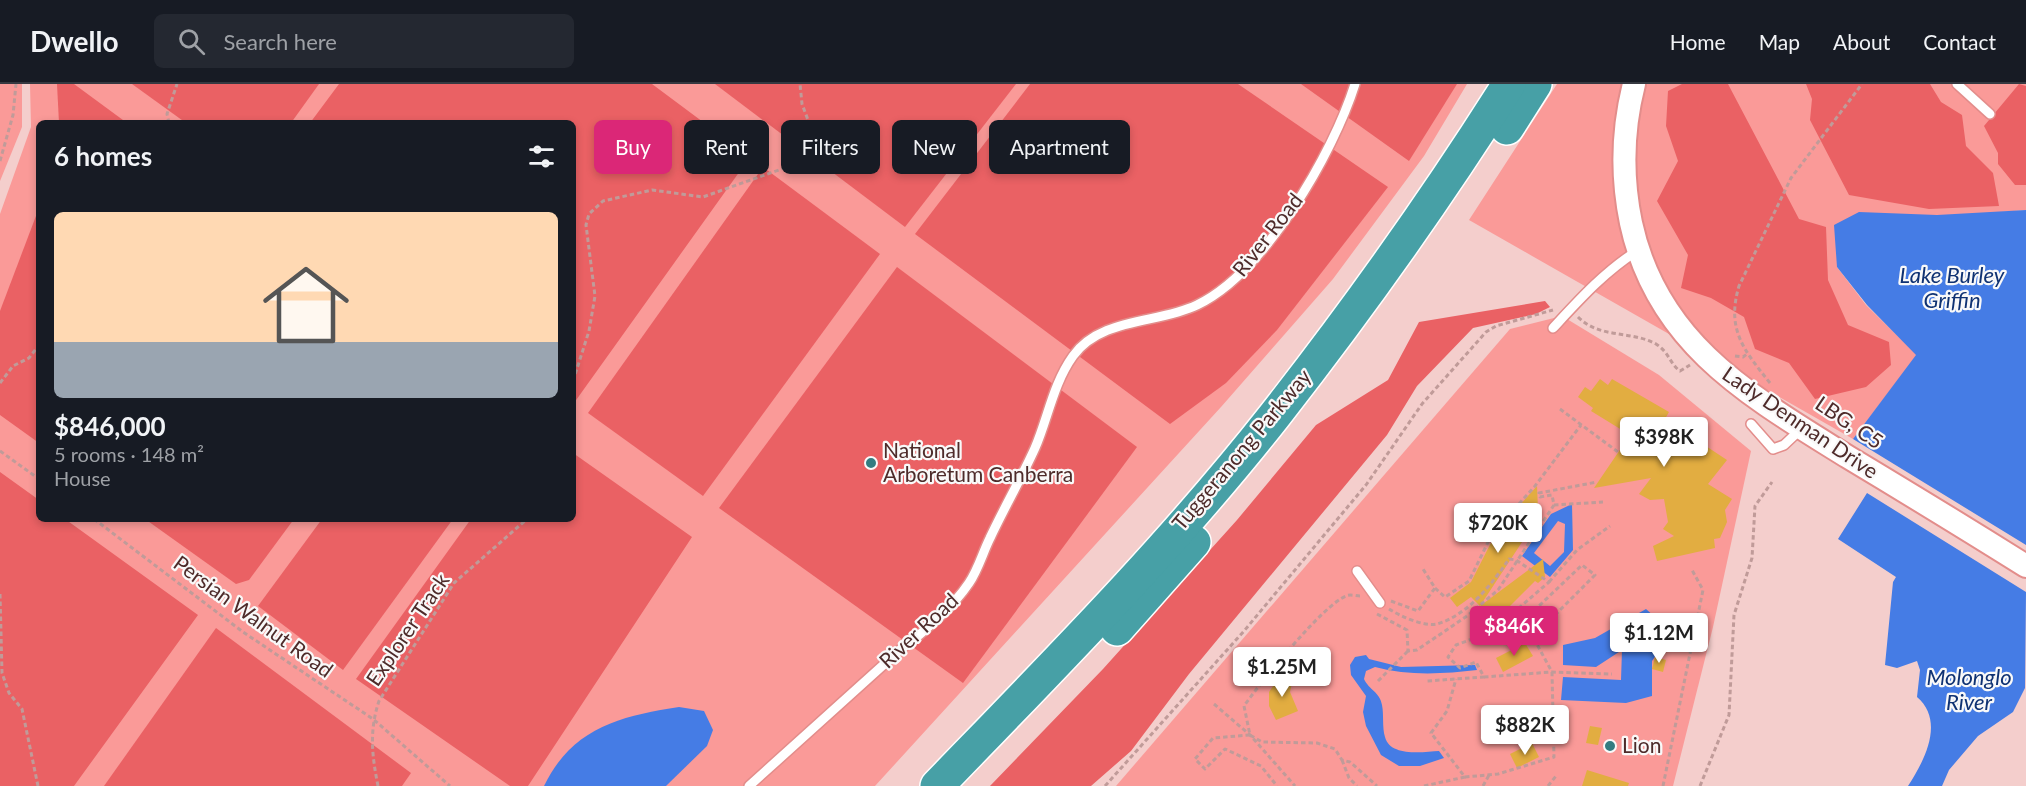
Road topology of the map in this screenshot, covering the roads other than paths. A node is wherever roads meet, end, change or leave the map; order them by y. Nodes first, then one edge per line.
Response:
1 (1355, 84) edge
2 (1509, 84) edge
3 (1535, 84) edge
4 (1634, 84) edge
5 (1957, 84) edge
6 (1990, 114) dead end
7 (1637, 251) junction
8 (1553, 328) dead end
9 (1751, 424) dead end
10 (1802, 428) junction
11 (2026, 566) edge
12 (1357, 571) dead end
13 (1377, 607) road end
14 (749, 786) edge
15 (937, 786) edge
16 (966, 786) edge

1 - 14 lane, River Road
2 - 15 highway, Tuggeranong Parkway
3 - 16 highway, Tuggeranong Parkway
4 - 7 street, Lady Denman Drive
5 - 6 lane
7 - 8 lane
7 - 10 street, Lady Denman Drive
9 - 10 lane
10 - 11 street, Lady Denman Drive
12 - 13 lane

